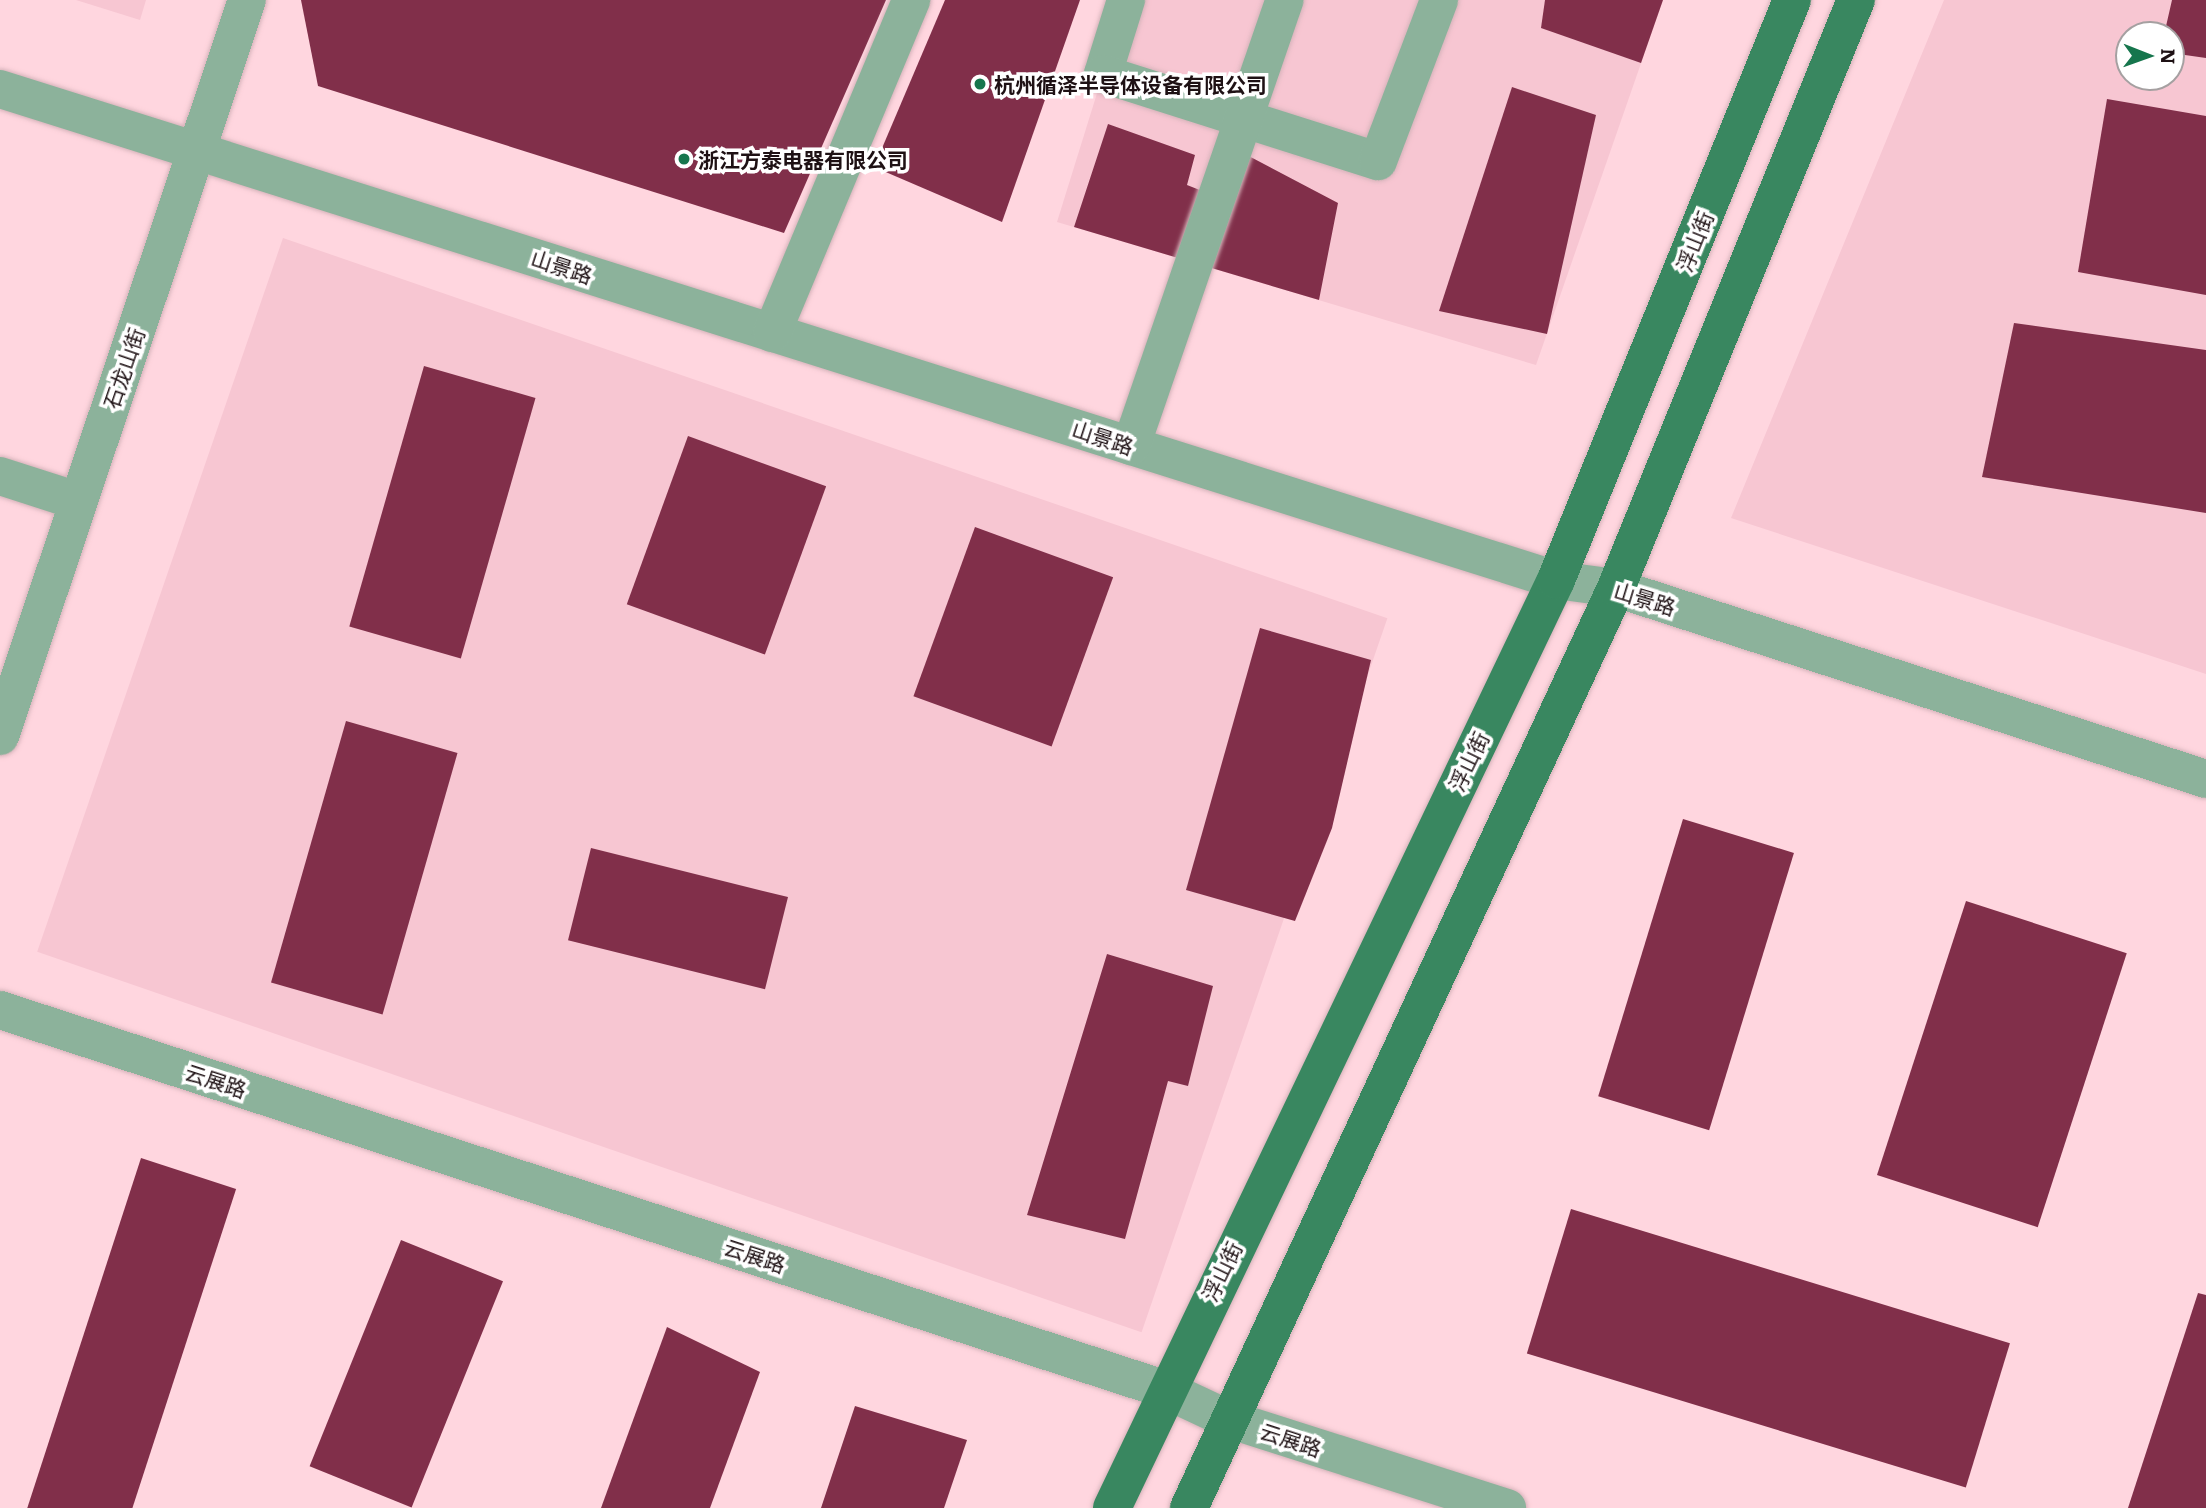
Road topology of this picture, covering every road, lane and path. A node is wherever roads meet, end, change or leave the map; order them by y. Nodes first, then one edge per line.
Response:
1 (247, 0) edge
2 (911, 0) edge
3 (1126, 0) edge
4 (1284, 0) edge
5 (1439, 0) edge
6 (1792, 0) edge
7 (1856, 0) edge
8 (0, 89) edge
9 (1242, 123) junction
10 (195, 150) junction
11 (772, 333) junction
12 (1131, 446) junction
13 (0, 476) edge
14 (78, 501) junction
15 (1556, 580) junction
16 (1616, 588) junction
17 (0, 736) edge
18 (2206, 779) edge
19 (0, 1010) edge
20 (1164, 1389) junction
21 (1228, 1419) junction
22 (1112, 1508) edge
23 (1189, 1508) edge
24 (1507, 1508) edge

1 - 10 street, 石龙山街
2 - 11 street
3 - 9 street
4 - 9 street
5 - 9 street
6 - 15 main road, 浮山街
7 - 16 main road
8 - 10 street, 山景路
9 - 12 street
10 - 11 street, 山景路
10 - 14 street, 石龙山街
11 - 12 street, 山景路
12 - 15 street, 山景路
13 - 14 street
14 - 17 street, 石龙山街
15 - 16 street, 山景路
15 - 20 main road, 浮山街
16 - 18 street, 山景路
16 - 21 main road
19 - 20 street, 云展路
20 - 21 street, 云展路
20 - 22 main road, 浮山街
21 - 23 main road
21 - 24 street, 云展路

